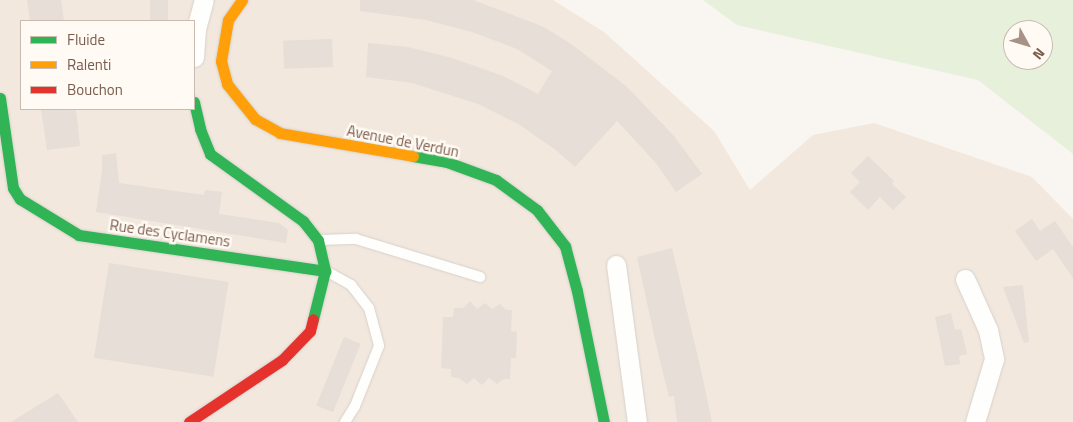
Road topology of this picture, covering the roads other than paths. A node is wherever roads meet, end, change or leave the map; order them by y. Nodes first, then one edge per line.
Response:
1 (204, 0) edge
2 (242, 0) edge
3 (195, 44) edge
4 (0, 98) edge
5 (195, 106) edge
6 (318, 240) junction
7 (616, 265) dead end
8 (325, 271) junction
9 (480, 277) dead end
10 (965, 279) dead end
11 (189, 422) edge
12 (345, 422) edge
13 (604, 422) edge
14 (637, 422) edge
15 (975, 422) edge

1 - 3 street
2 - 13 street, Avenue de Verdun
4 - 8 street, Rue des Cyclamens
5 - 6 street
6 - 8 street
6 - 9 lane
7 - 14 street
8 - 11 street
8 - 12 lane
10 - 15 street

